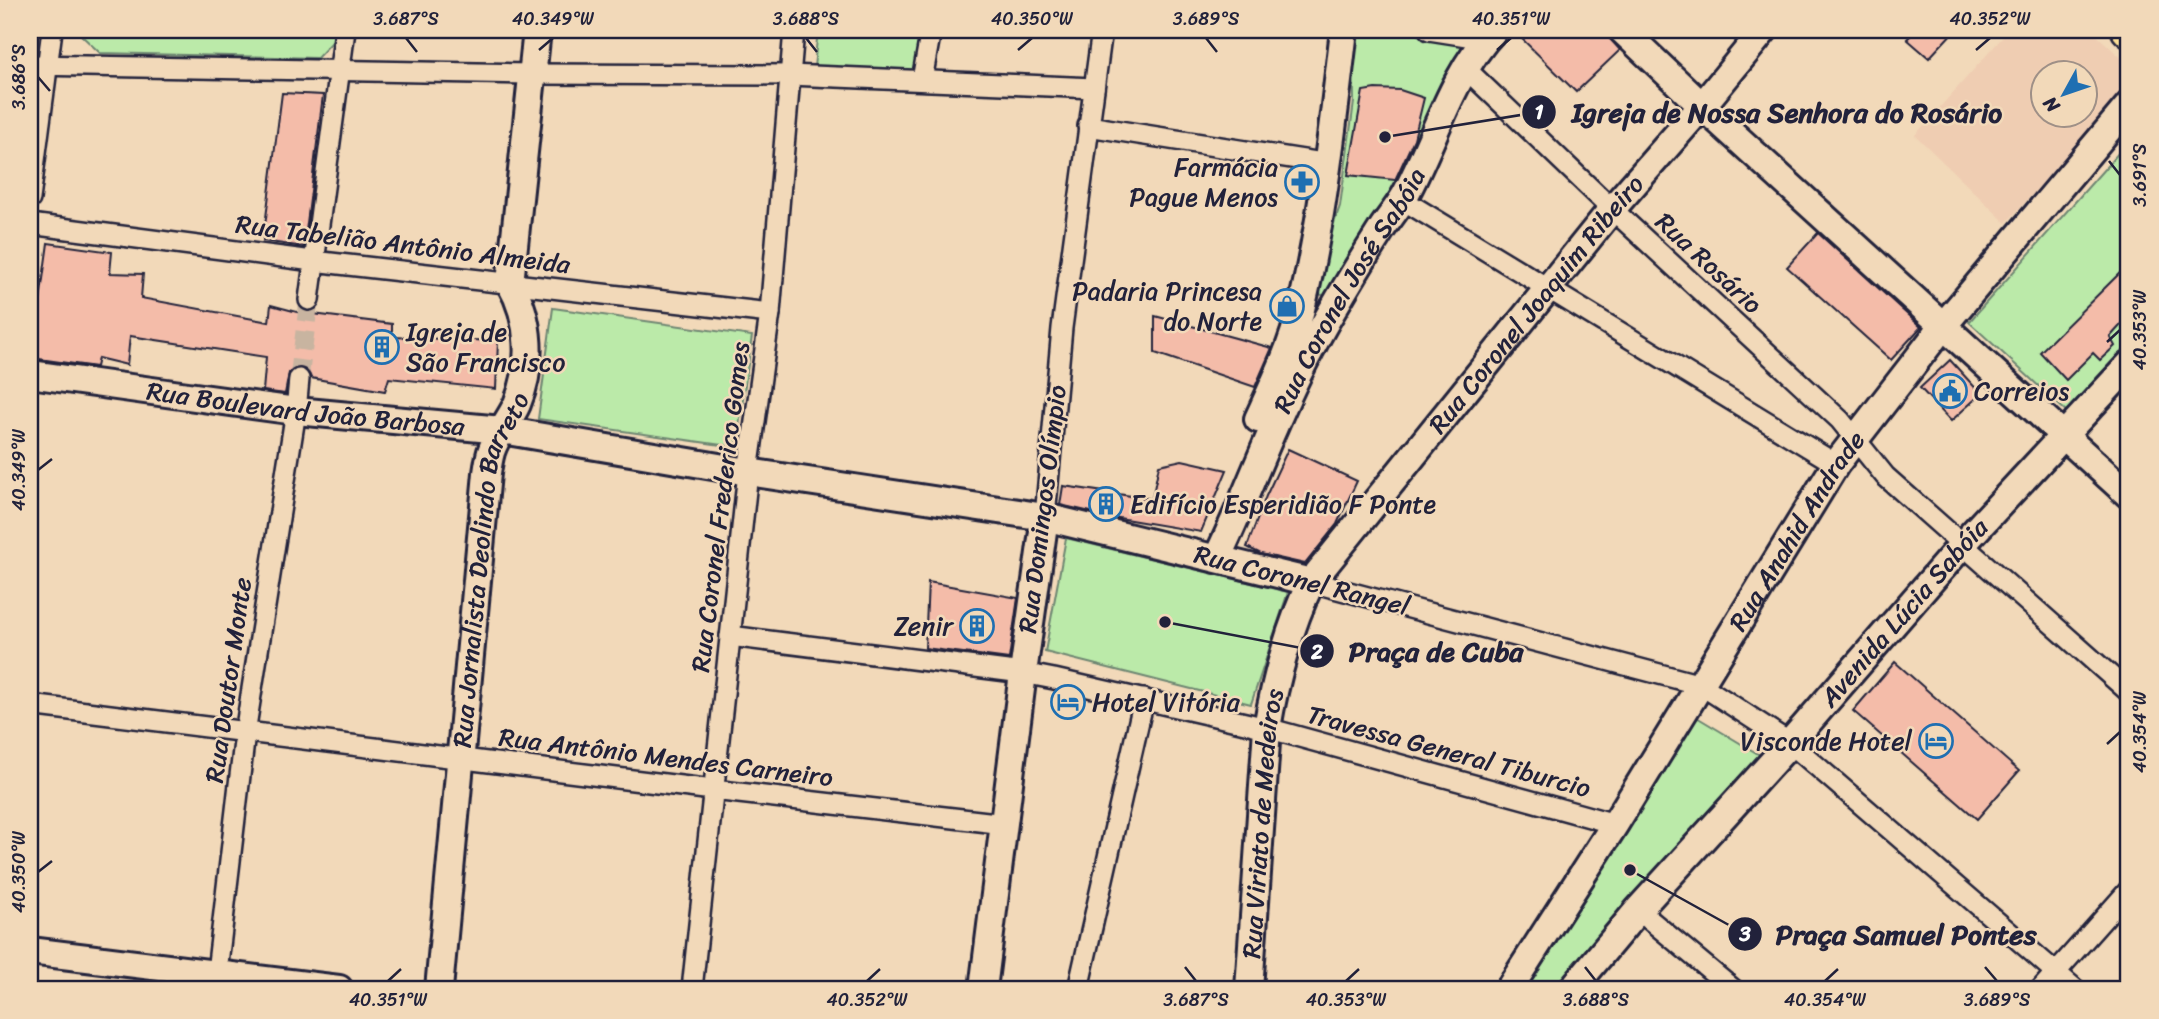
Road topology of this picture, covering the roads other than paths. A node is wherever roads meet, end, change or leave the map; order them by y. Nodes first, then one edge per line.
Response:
1 (51, 30) edge
2 (345, 30) edge
3 (537, 30) edge
4 (794, 30) edge
5 (931, 30) edge
6 (1102, 30) edge
7 (1344, 30) edge
8 (1429, 30) edge
9 (1622, 30) edge
10 (1764, 30) edge
11 (1490, 34) edge
12 (38, 65) edge
13 (1465, 68) junction
14 (340, 71) junction
15 (532, 74) junction
16 (789, 75) junction
17 (922, 80) junction
18 (1094, 88) junction
19 (2129, 105) edge
20 (1702, 106) junction
21 (1088, 126) junction
22 (1329, 164) junction
23 (30, 200) edge
24 (1403, 200) junction
25 (1612, 209) junction
26 (30, 225) edge
27 (313, 261) junction
28 (510, 283) junction
29 (1548, 288) junction
30 (309, 300) tunnel mouth
31 (770, 313) junction
32 (1942, 326) junction
33 (2129, 365) edge
34 (30, 374) edge
35 (299, 379) tunnel mouth
36 (296, 411) junction
37 (502, 430) junction
38 (2066, 436) junction
39 (1854, 440) junction
40 (1836, 464) junction
41 (748, 472) junction
42 (2129, 495) edge
43 (1045, 517) junction
44 (1962, 545) junction
45 (1208, 556) junction
46 (1311, 582) junction
47 (730, 636) junction
48 (1023, 673) junction
49 (1701, 685) junction
50 (2129, 692) edge
51 (1144, 699) junction
52 (30, 705) edge
53 (1267, 728) junction
54 (244, 733) junction
55 (1790, 743) junction
56 (462, 759) junction
57 (713, 790) junction
58 (1005, 824) junction
59 (1615, 824) junction
60 (2129, 890) edge
61 (1638, 910) junction
62 (30, 951) edge
63 (2056, 973) junction
64 (216, 982) edge
65 (339, 989) edge
66 (439, 989) edge
67 (692, 989) edge
68 (983, 989) edge
69 (1078, 989) edge
70 (1248, 989) edge
71 (1509, 989) edge
72 (1572, 989) edge
73 (1733, 989) edge
74 (2041, 989) edge
75 (2075, 989) edge

1 - 12 street
2 - 14 street
3 - 15 street, Rua Jornalista Deolindo Barreto
4 - 16 street, Rua Coronel Frederico Gomes
5 - 17 street
6 - 18 street, Rua Domingos Olímpio
7 - 22 street
8 - 11 street
9 - 20 street
10 - 20 street, Rua Coronel Joaquim Ribeiro
11 - 13 street, Rua Coronel José Sabóia
12 - 14 street
12 - 23 street
13 - 24 street, Rua Coronel José Sabóia
13 - 25 street, Rua Rosário
14 - 15 street
14 - 27 street
15 - 16 street
15 - 28 street, Rua Jornalista Deolindo Barreto
16 - 17 street
16 - 31 street, Rua Coronel Frederico Gomes
17 - 18 street
18 - 21 street, Rua Domingos Olímpio
19 - 32 street, Rua Anahid Andrade
20 - 25 street, Rua Coronel Joaquim Ribeiro
20 - 32 street
21 - 22 street
21 - 43 street, Rua Domingos Olímpio
22 - 45 street
24 - 29 street
24 - 45 street, Rua Coronel José Sabóia
25 - 29 street, Rua Coronel Joaquim Ribeiro
25 - 39 street, Rua Rosário
26 - 27 street, Rua Tabelião Antônio Almeida
27 - 28 street, Rua Tabelião Antônio Almeida
27 - 30 street
28 - 31 street, Rua Tabelião Antônio Almeida
28 - 37 street, Rua Jornalista Deolindo Barreto
29 - 40 street
29 - 46 street, Rua Coronel Joaquim Ribeiro
31 - 41 street, Rua Coronel Frederico Gomes
32 - 38 street
32 - 39 street, Rua Anahid Andrade
33 - 38 street, Avenida Lúcia Sabóia
34 - 36 street, Rua Boulevard João Barbosa
35 - 36 street, Rua Doutor Monte
36 - 37 street, Rua Boulevard João Barbosa
36 - 54 street, Rua Doutor Monte
37 - 41 street, Rua Boulevard João Barbosa
37 - 56 street, Rua Jornalista Deolindo Barreto
38 - 42 street
38 - 44 street, Avenida Lúcia Sabóia
39 - 40 street, Rua Anahid Andrade
39 - 44 street, Rua Rosário
40 - 49 street, Rua Anahid Andrade
41 - 43 street, Rua Boulevard João Barbosa
41 - 47 street, Rua Coronel Frederico Gomes
43 - 45 street, Rua Coronel Rangel
43 - 48 street, Rua Domingos Olímpio
44 - 50 street, Rua Rosário
44 - 55 street, Avenida Lúcia Sabóia
45 - 46 street, Rua Coronel Rangel
46 - 49 street, Rua Coronel Rangel
46 - 53 street, Rua Viriato de Medeiros
47 - 48 street, Travessa General Tiburcio
47 - 57 street, Rua Coronel Frederico Gomes
48 - 51 street, Travessa General Tiburcio
48 - 58 street, Rua Domingos Olímpio
49 - 55 street, Rua Coronel Rangel
49 - 59 street, Rua Anahid Andrade
51 - 53 street, Travessa General Tiburcio
51 - 69 street
52 - 54 street, Rua Antônio Mendes Carneiro
53 - 59 street, Travessa General Tiburcio
53 - 70 street, Rua Viriato de Medeiros
54 - 56 street, Rua Antônio Mendes Carneiro
54 - 64 street, Rua Doutor Monte
55 - 61 street, Avenida Lúcia Sabóia
55 - 63 street, Rua Coronel Rangel
56 - 57 street, Rua Antônio Mendes Carneiro
56 - 66 street, Rua Jornalista Deolindo Barreto
57 - 58 street, Rua Antônio Mendes Carneiro
57 - 67 street, Rua Coronel Frederico Gomes
58 - 68 street, Rua Domingos Olímpio
59 - 71 street, Rua Anahid Andrade
60 - 63 street
61 - 72 street, Avenida Lúcia Sabóia
61 - 73 street
62 - 64 street
63 - 74 street
63 - 75 street, Rua Coronel Rangel
64 - 65 street

